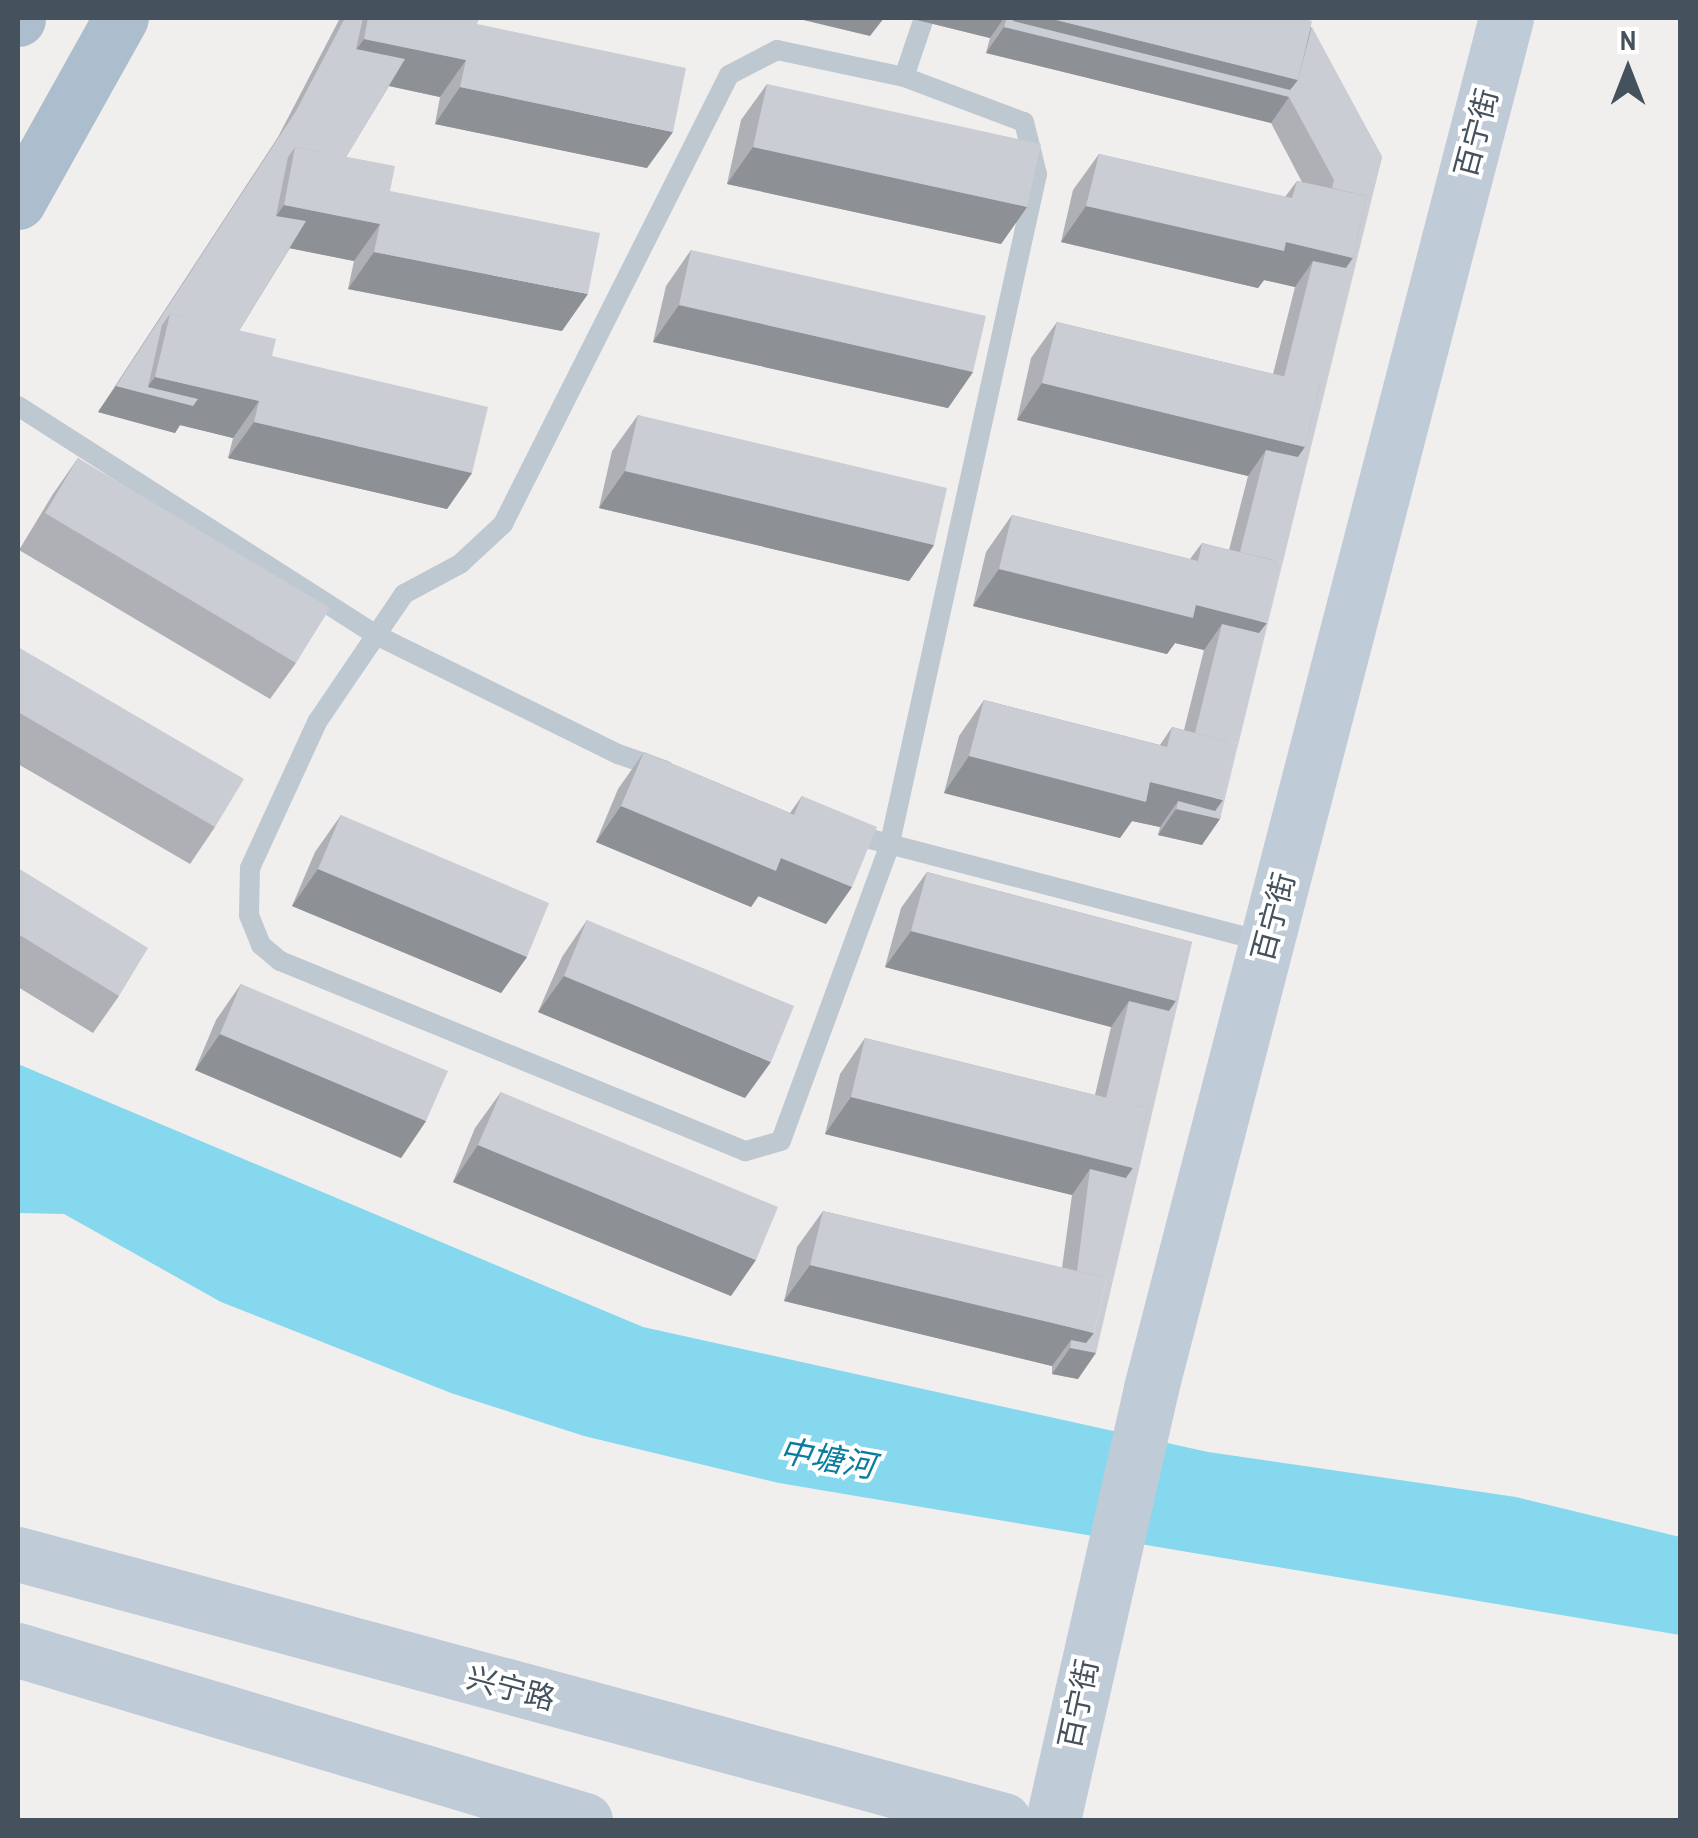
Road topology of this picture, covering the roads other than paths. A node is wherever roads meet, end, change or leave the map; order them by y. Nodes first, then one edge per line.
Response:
1 (121, 18) edge
2 (924, 18) edge
3 (1506, 18) edge
4 (904, 76) junction
5 (18, 202) edge
6 (18, 406) edge
7 (376, 635) junction
8 (690, 779) edge
9 (817, 822) edge
10 (889, 847) junction
11 (1266, 942) junction
12 (18, 1554) edge
13 (18, 1650) edge
14 (585, 1820) edge
15 (1004, 1820) edge
16 (1054, 1820) edge

1 - 5 main road
2 - 4 lane
3 - 11 street, 百宁街
4 - 7 lane
4 - 10 lane
6 - 7 lane
7 - 8 lane
7 - 10 lane
9 - 10 lane
10 - 11 lane
11 - 16 street, 百宁街
12 - 15 street, 兴宁路
13 - 14 street

